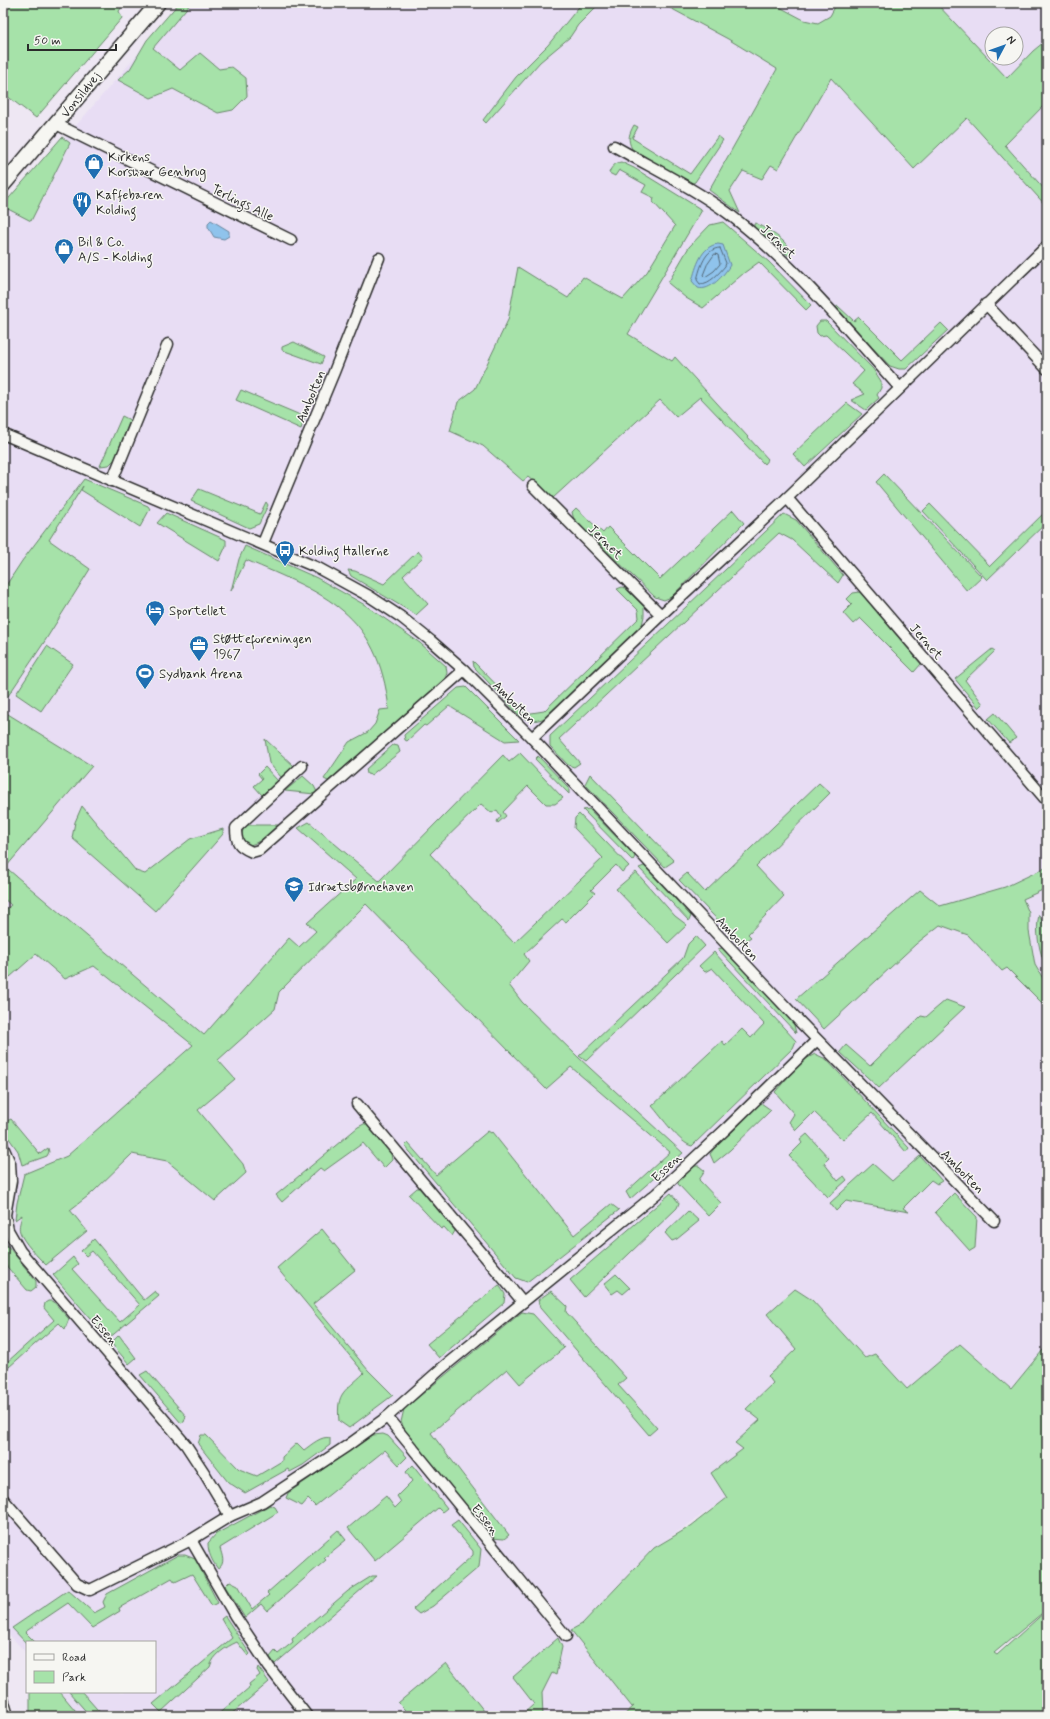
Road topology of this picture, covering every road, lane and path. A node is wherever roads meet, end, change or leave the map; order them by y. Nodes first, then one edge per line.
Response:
1 (158, 3) edge
2 (56, 124) junction
3 (614, 146) dead end
4 (3, 185) edge
5 (290, 240) dead end
6 (1047, 246) edge
7 (379, 258) dead end
8 (986, 304) junction
9 (168, 344) dead end
10 (1047, 369) edge
11 (900, 388) junction
12 (3, 434) edge
13 (112, 481) junction
14 (533, 486) dead end
15 (787, 498) junction
16 (263, 543) junction
17 (661, 614) junction
18 (464, 670) junction
19 (532, 738) junction
20 (302, 766) dead end
21 (1047, 801) edge
22 (817, 1040) junction
23 (357, 1104) dead end
24 (3, 1147) edge
25 (994, 1222) dead end
26 (523, 1302) junction
27 (387, 1417) junction
28 (3, 1499) edge
29 (230, 1516) junction
30 (191, 1540) junction
31 (566, 1636) dead end
32 (3, 1700) edge
33 (8, 1716) edge
34 (307, 1716) edge

1 - 2 main road, Vonsildvej
2 - 4 main road, Vonsildvej
2 - 5 street, Terlings Alle
3 - 11 street, Jernet
6 - 8 street
7 - 16 street, Ambolten
8 - 10 street
8 - 11 street
9 - 13 street
11 - 15 street
12 - 13 street, Ambolten
13 - 16 street, Ambolten
14 - 17 street, Jernet
15 - 17 street
15 - 21 street, Jernet
16 - 18 street, Ambolten
17 - 19 street
18 - 19 street, Ambolten
18 - 20 street
19 - 22 street, Ambolten
22 - 25 street, Ambolten
22 - 26 street, Essen
23 - 26 street
24 - 29 street, Essen
26 - 27 street, Essen
27 - 29 street, Essen
27 - 31 street, Essen
28 - 30 street, Essen
29 - 30 street, Essen
30 - 34 street
32 - 33 street

